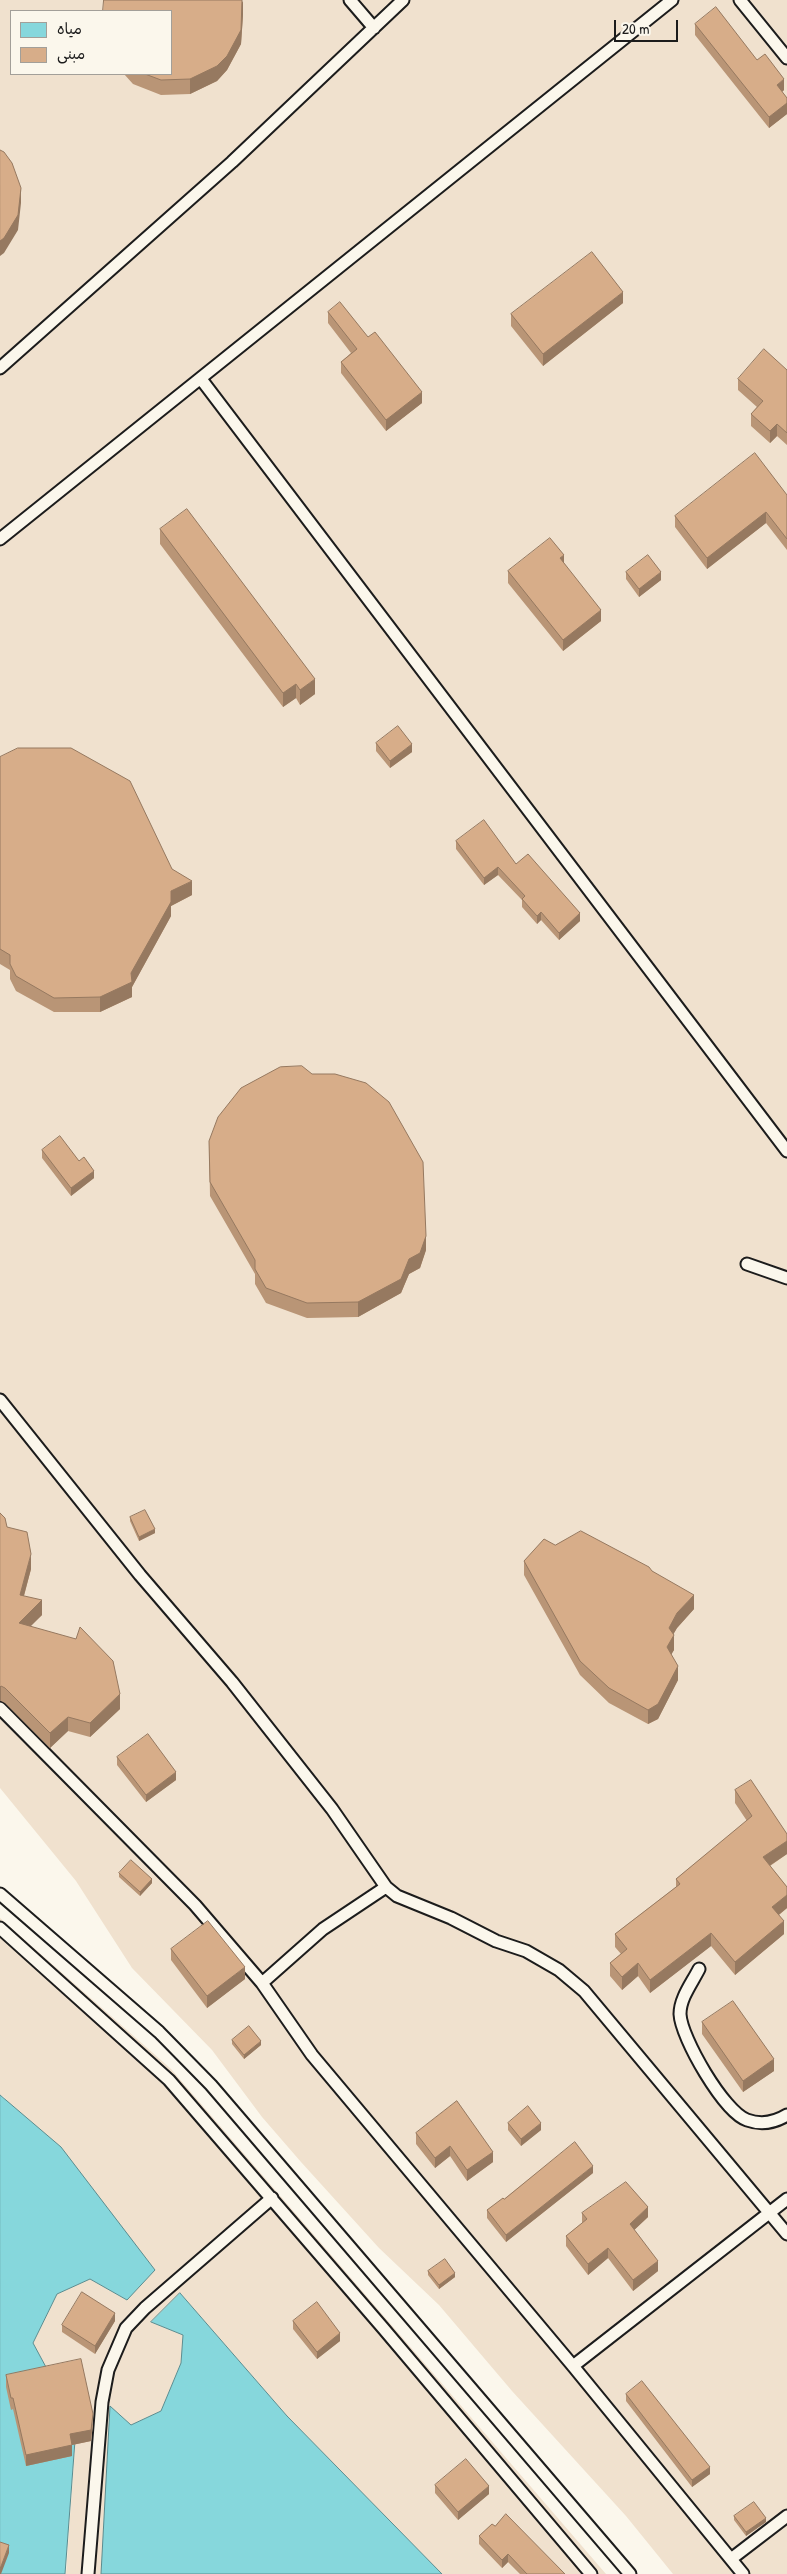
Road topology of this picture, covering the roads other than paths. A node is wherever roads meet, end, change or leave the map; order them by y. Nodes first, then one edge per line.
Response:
1 (350, 0) edge
2 (403, 0) edge
3 (672, 0) edge
4 (740, 0) edge
5 (374, 28) junction
6 (787, 58) edge
7 (0, 368) edge
8 (201, 379) junction
9 (0, 540) edge
10 (787, 1151) edge
11 (746, 1264) dead end
12 (787, 1278) edge
13 (0, 1400) edge
14 (0, 1708) edge
15 (386, 1888) junction
16 (0, 1894) edge
17 (0, 1928) edge
18 (700, 1969) dead end
19 (262, 1983) junction
20 (787, 2115) edge
21 (272, 2198) junction
22 (787, 2199) edge
23 (770, 2213) junction
24 (787, 2234) edge
25 (572, 2366) junction
26 (787, 2516) edge
27 (731, 2559) junction
28 (88, 2574) edge
29 (591, 2574) edge
30 (630, 2574) edge
31 (743, 2574) edge

1 - 5 lane
2 - 5 lane
3 - 8 lane
4 - 6 lane
5 - 7 lane
8 - 9 lane
8 - 10 lane
11 - 12 lane
13 - 15 lane
14 - 19 lane
15 - 19 lane
15 - 23 lane
16 - 30 lane
17 - 21 lane
18 - 20 lane
19 - 25 lane
21 - 28 lane
21 - 29 lane
22 - 23 lane
23 - 24 lane
23 - 25 lane
25 - 27 lane
26 - 27 lane
27 - 31 lane

